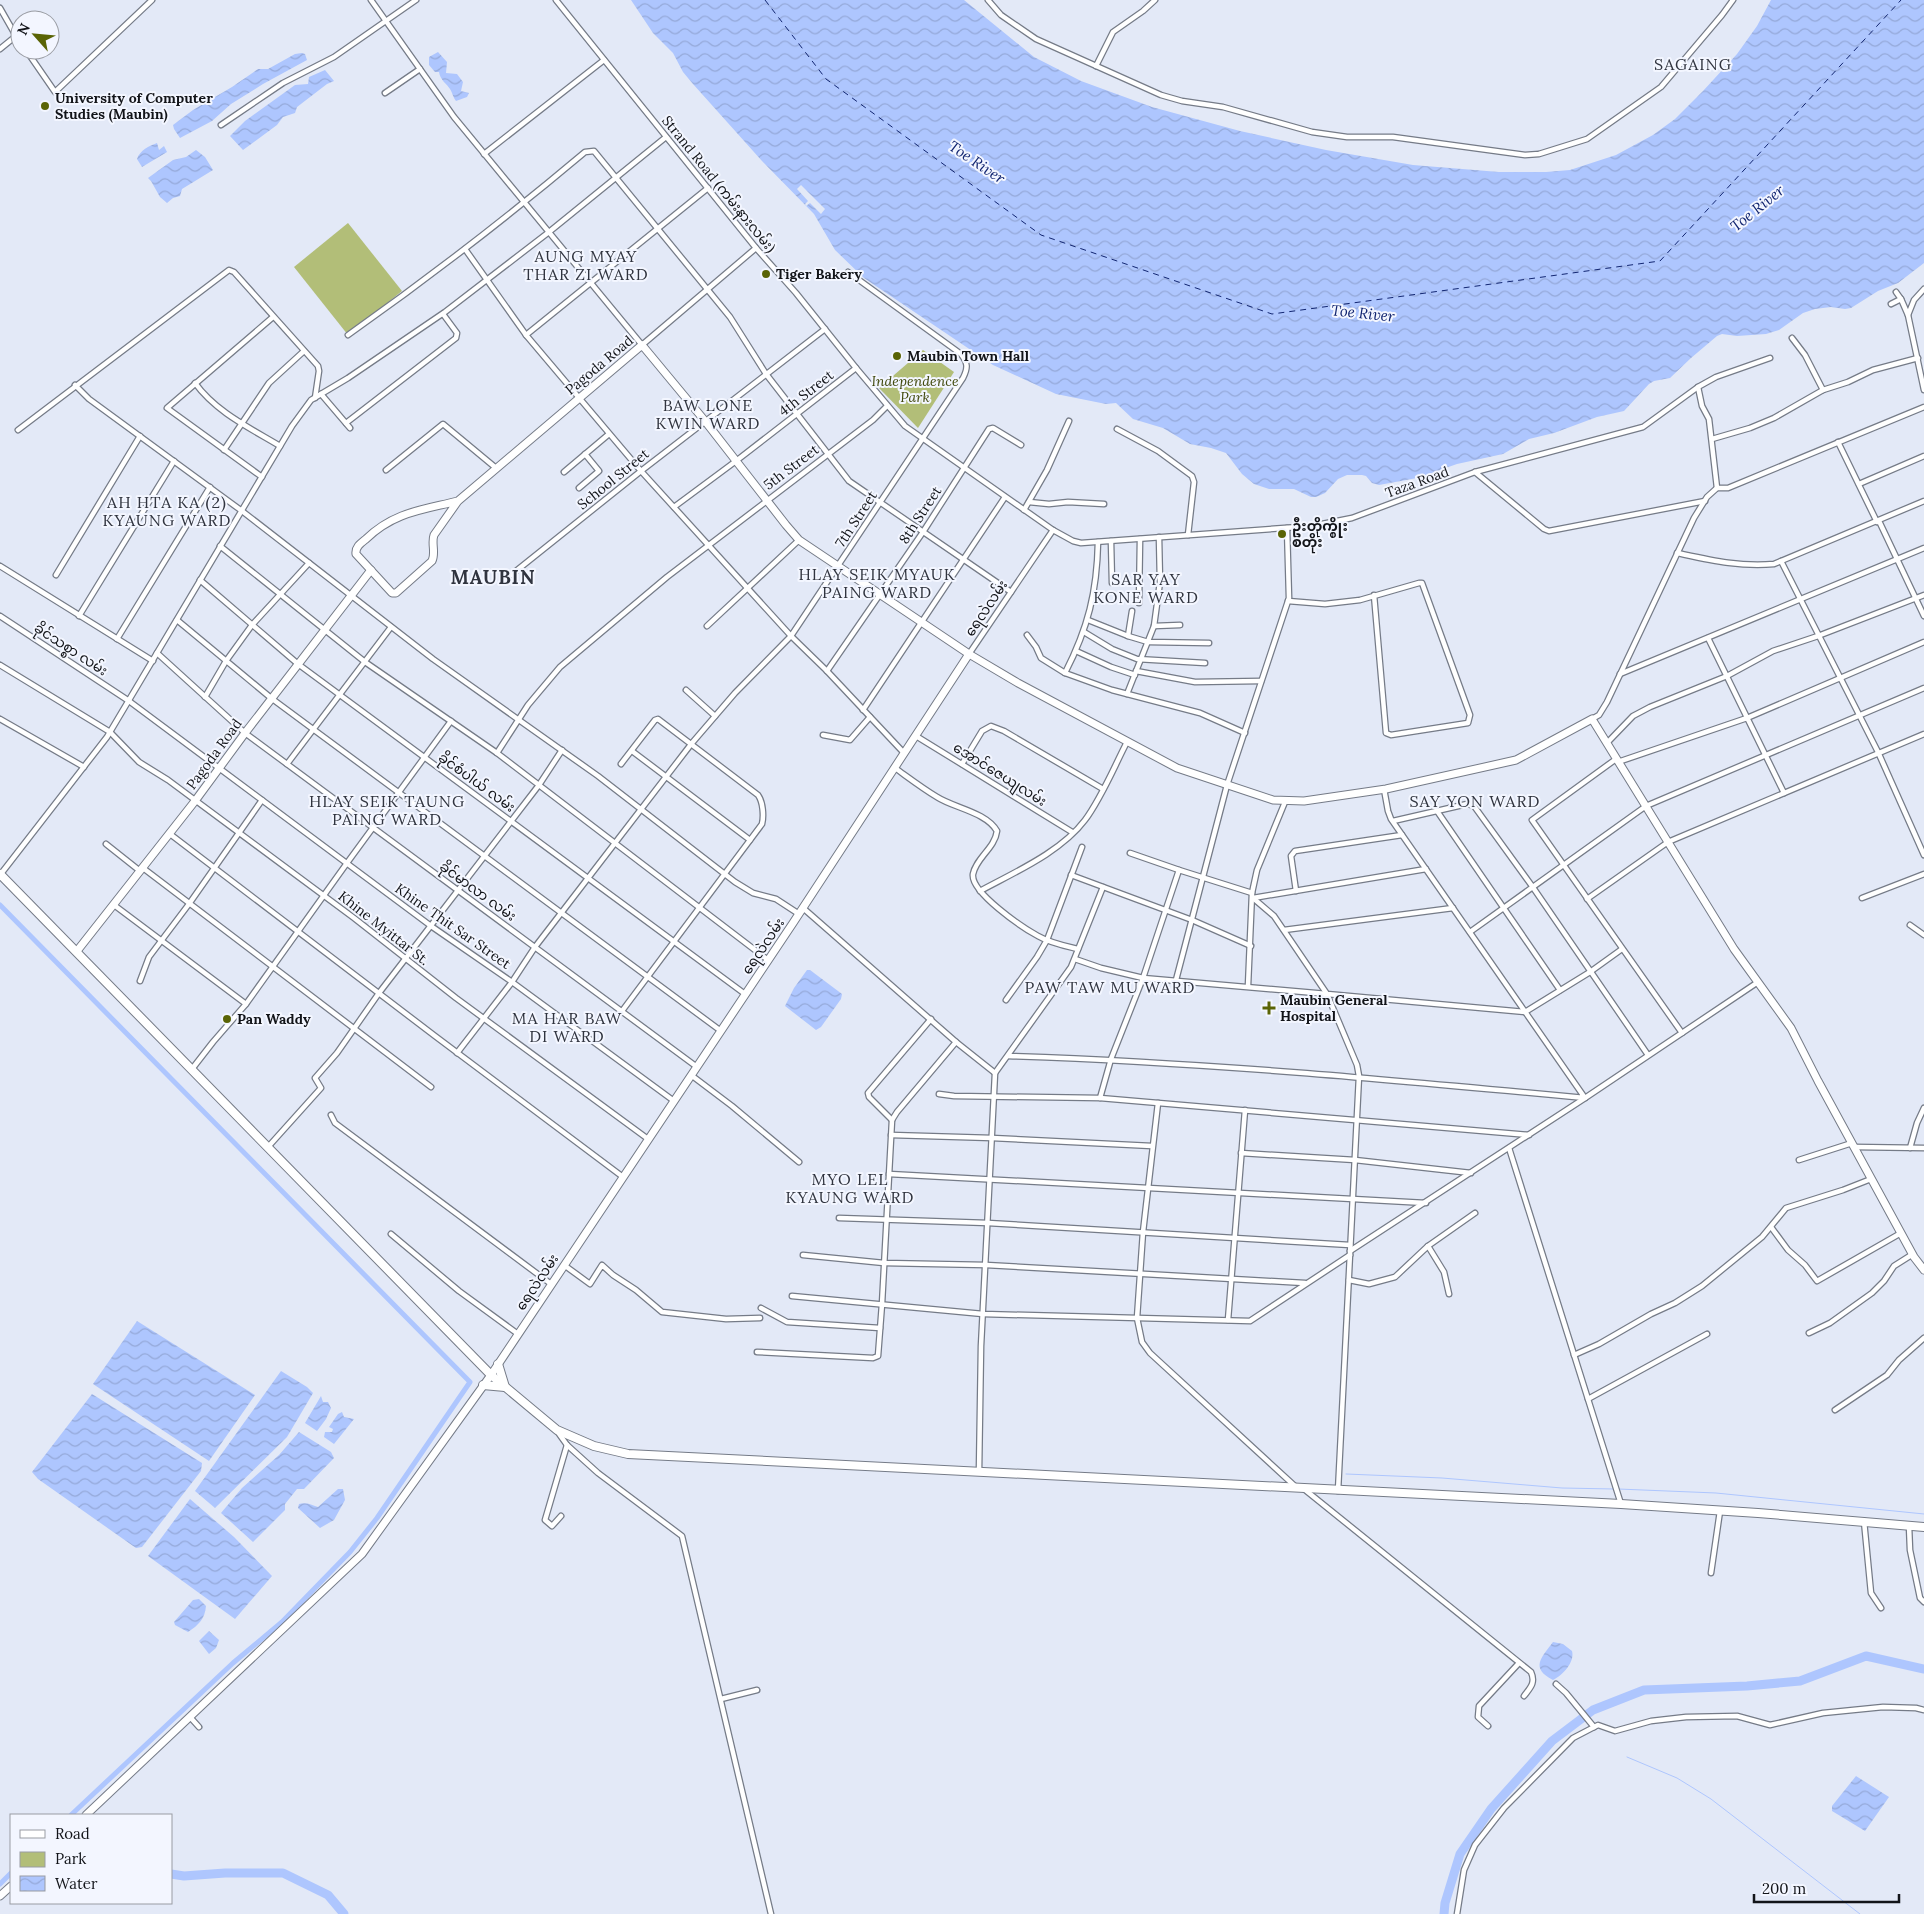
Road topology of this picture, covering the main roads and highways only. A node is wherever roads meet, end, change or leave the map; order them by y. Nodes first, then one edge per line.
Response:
1 (458, 501) junction
2 (371, 570) junction
3 (970, 654) junction
4 (0, 874) edge
5 (77, 951) junction
6 (1924, 1270) edge
7 (498, 1364) junction
8 (491, 1374) junction
9 (483, 1385) junction
10 (505, 1387) junction
11 (1924, 1527) edge
12 (87, 1814) edge
13 (10, 1887) edge
14 (0, 1896) edge

1 - 2 main road, Pagoda Road
1 - 2 main road, Pagoda Road
1 - 3 main road, Pagoda Road
2 - 5 main road, Pagoda Road
3 - 6 main road
3 - 7 main road, ရေလဲလမ်း
4 - 5 main road
5 - 8 main road
7 - 8 main road, ရေလဲလမ်း
7 - 10 main road
8 - 9 main road, ရေလဲလမ်း
8 - 10 main road
9 - 10 main road
9 - 12 main road, ရေလဲလမ်း
10 - 11 main road
13 - 14 main road

